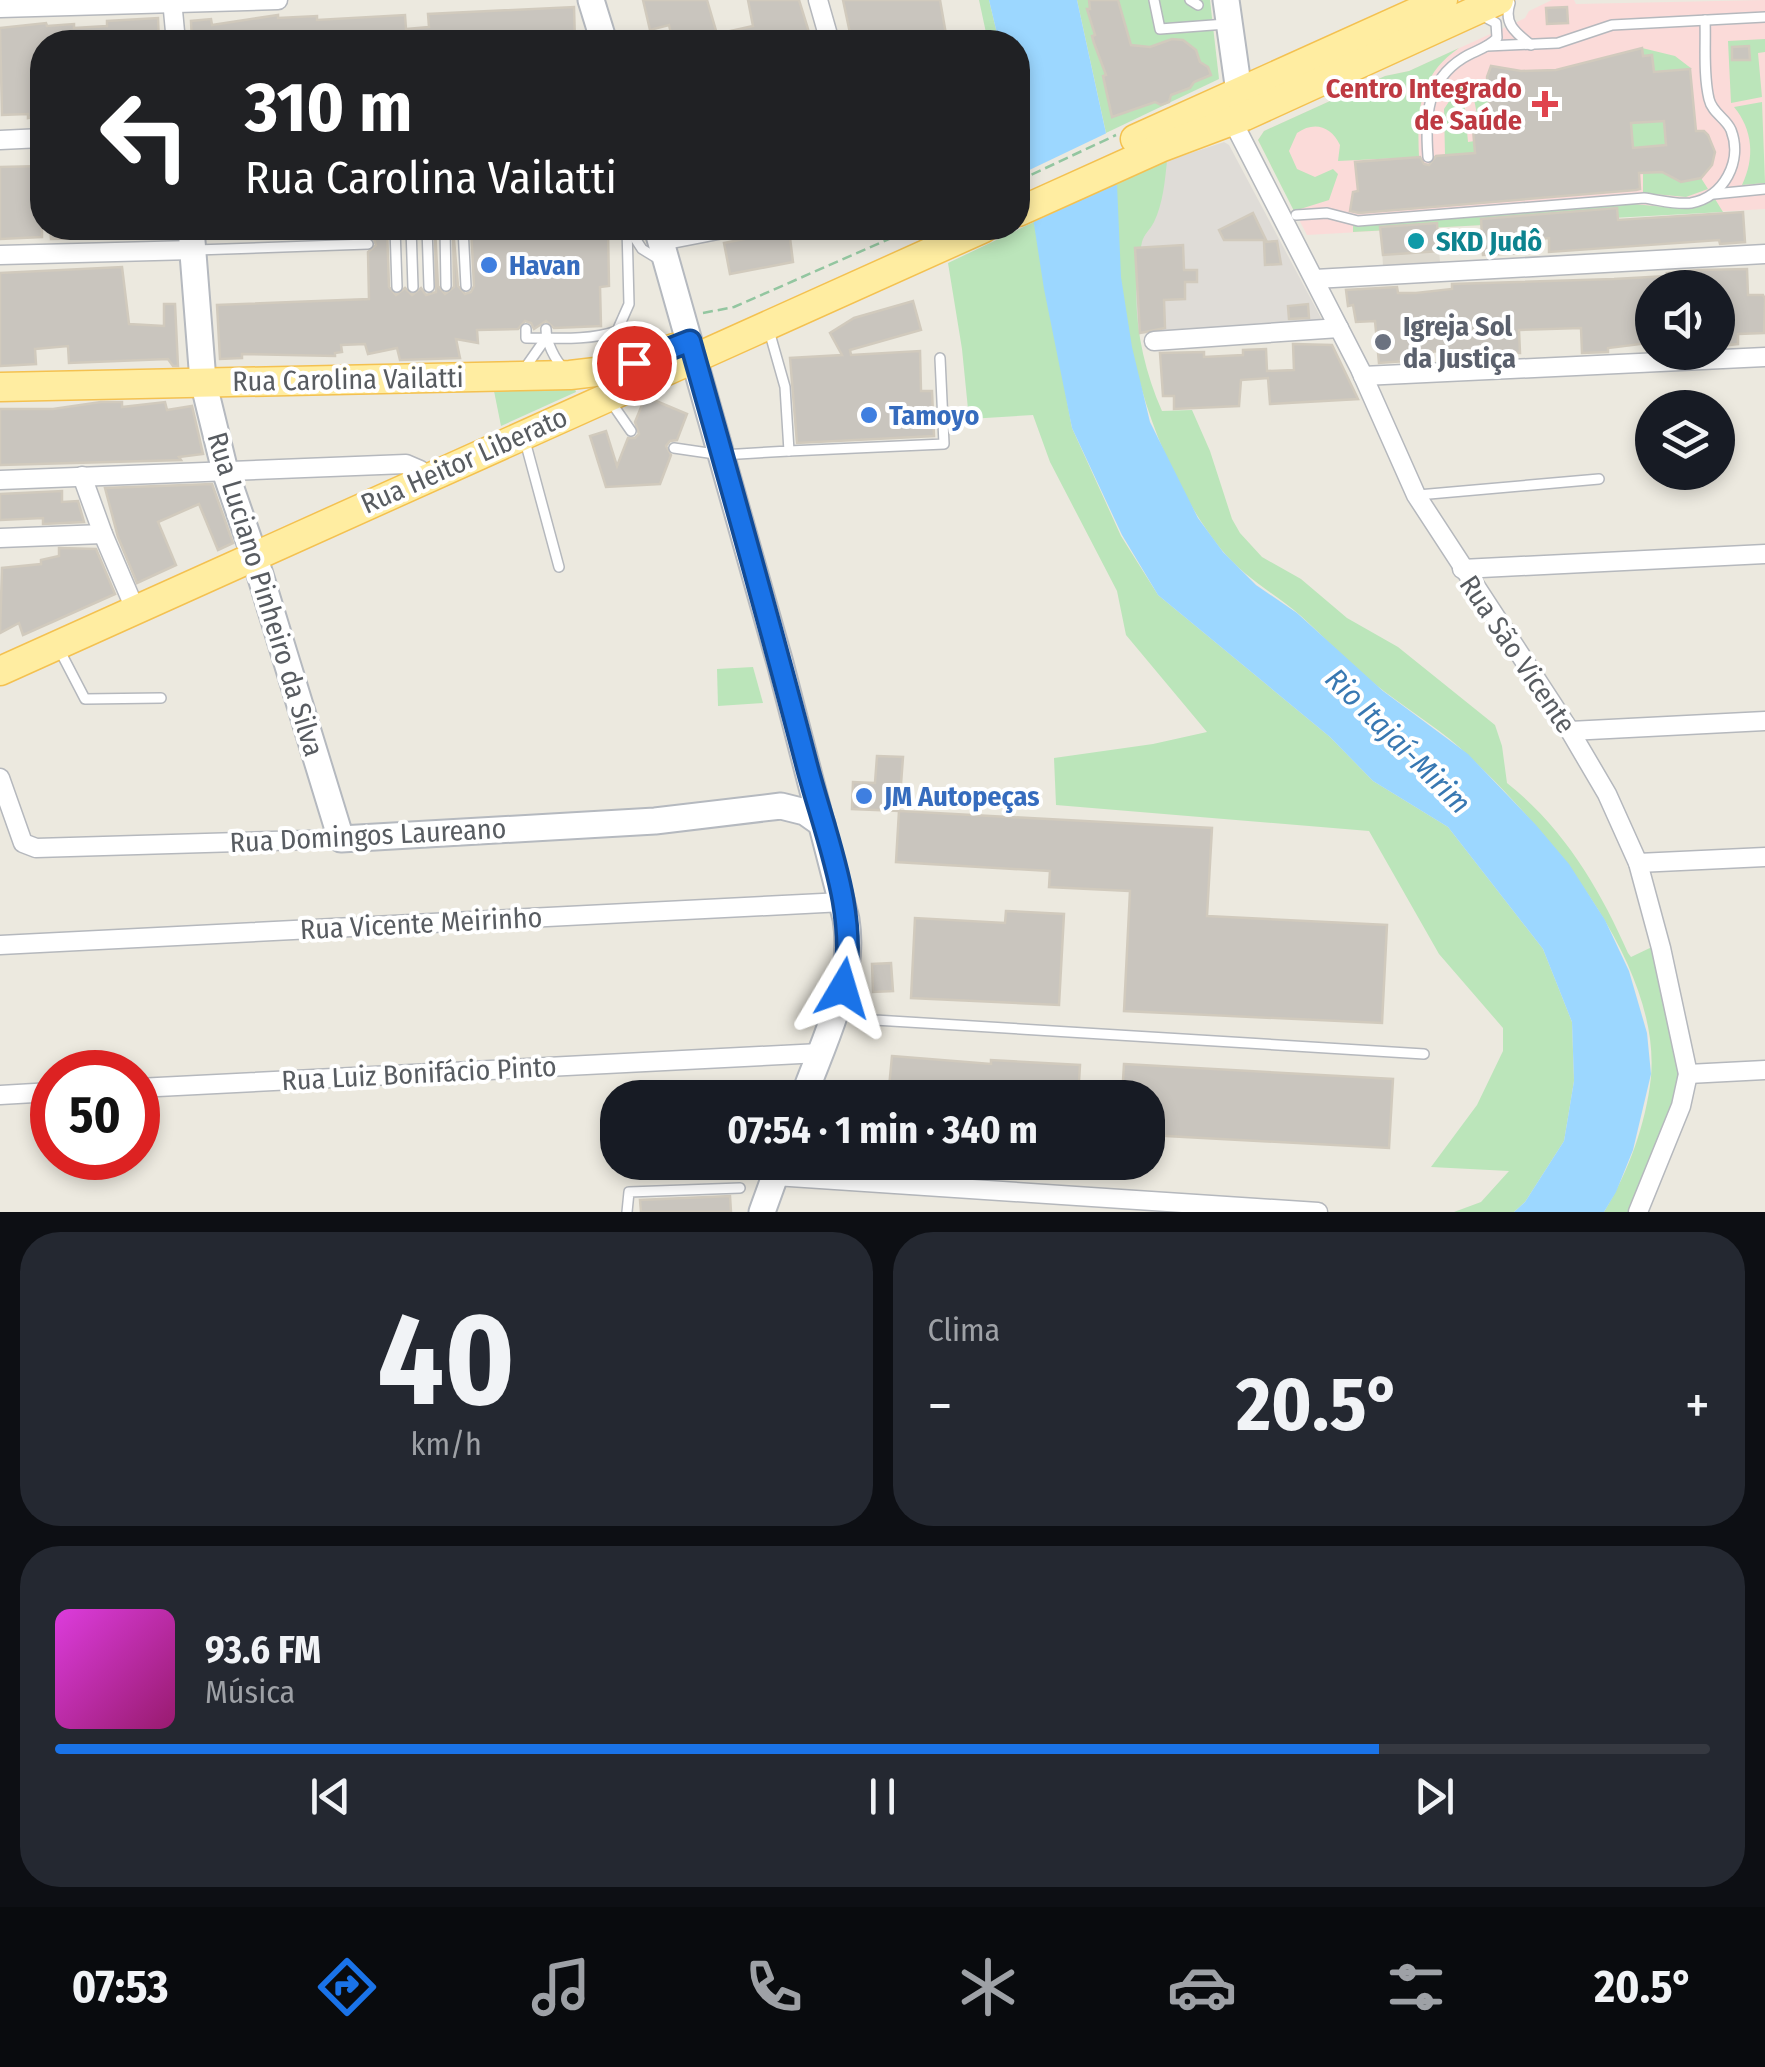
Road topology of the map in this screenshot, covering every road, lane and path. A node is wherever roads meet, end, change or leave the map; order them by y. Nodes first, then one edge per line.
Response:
1 (278, 0) edge
2 (590, 0) edge
3 (818, 0) edge
4 (1154, 0) edge
5 (1443, 0) edge
6 (1499, 0) edge
7 (1512, 0) edge
8 (173, 2) edge
9 (1224, 7) edge
10 (0, 8) edge
11 (1471, 13) junction
12 (1765, 16) edge
13 (1705, 20) junction
14 (175, 30) edge
15 (600, 30) edge
16 (827, 30) edge
17 (1531, 45) junction
18 (1486, 46) junction
19 (1238, 92) junction
20 (1232, 120) junction
21 (1119, 133) dead end
22 (30, 139) edge
23 (1156, 139) junction
24 (0, 140) edge
25 (1428, 157) dead end
26 (1030, 175) edge
27 (1030, 189) edge
28 (1765, 190) edge
29 (1712, 194) junction
30 (1030, 206) edge
31 (1296, 215) dead end
32 (180, 240) edge
33 (192, 240) edge
34 (227, 240) edge
35 (395, 240) edge
36 (411, 240) edge
37 (427, 240) edge
38 (445, 240) edge
39 (464, 240) edge
40 (628, 240) edge
41 (636, 240) edge
42 (887, 240) edge
43 (919, 240) edge
44 (958, 240) edge
45 (368, 244) dead end
46 (662, 244) edge
47 (1765, 254) edge
48 (0, 255) edge
49 (1315, 279) junction
50 (429, 286) dead end
51 (446, 286) dead end
52 (466, 286) dead end
53 (413, 287) dead end
54 (398, 288) dead end
55 (714, 310) dead end
56 (768, 326) junction
57 (1339, 328) junction
58 (526, 329) dead end
59 (546, 333) junction
60 (1154, 342) dead end
61 (692, 350) junction
62 (1765, 357) edge
63 (940, 358) dead end
64 (570, 374) junction
65 (519, 376) junction
66 (1363, 376) junction
67 (203, 382) junction
68 (0, 386) edge
69 (606, 396) junction
70 (631, 431) dead end
71 (523, 434) junction
72 (674, 448) dead end
73 (789, 452) junction
74 (722, 455) junction
75 (225, 471) junction
76 (82, 476) junction
77 (426, 478) junction
78 (0, 480) edge
79 (1599, 480) dead end
80 (1416, 495) junction
81 (102, 534) junction
82 (0, 538) edge
83 (1765, 554) edge
84 (254, 555) junction
85 (558, 567) dead end
86 (1462, 569) junction
87 (136, 609) junction
88 (57, 645) junction
89 (0, 671) edge
90 (161, 698) dead end
91 (1765, 721) edge
92 (1570, 731) junction
93 (810, 777) junction
94 (0, 778) edge
95 (782, 806) junction
96 (822, 824) junction
97 (341, 838) junction
98 (1765, 857) edge
99 (1638, 863) junction
100 (843, 902) junction
101 (0, 944) edge
102 (834, 1012) junction
103 (820, 1053) junction
104 (1424, 1054) dead end
105 (1765, 1070) edge
106 (1688, 1074) junction
107 (810, 1080) edge
108 (160, 1087) edge
109 (30, 1093) edge
110 (0, 1095) edge
111 (774, 1180) edge
112 (916, 1180) edge
113 (740, 1188) dead end
114 (628, 1212) edge
115 (762, 1212) edge
116 (1318, 1212) edge
117 (1638, 1212) edge

1 - 8 street
2 - 15 main road
3 - 16 street
4 - 9 lane
5 - 19 main road
6 - 11 main road
7 - 17 lane
8 - 10 street
8 - 14 street
9 - 19 main road
11 - 18 lane
11 - 20 main road
12 - 13 lane
13 - 17 lane
13 - 29 lane
17 - 18 lane
18 - 25 lane
19 - 23 main road
20 - 23 main road
20 - 49 street, Rua São Vicente
21 - 26 path
22 - 24 street
23 - 27 main road
23 - 30 main road
28 - 29 lane
29 - 31 lane
32 - 48 street
33 - 67 main road, Rua Luciano Pinheiro da Silva
34 - 45 lane
35 - 54 lane
36 - 53 lane
37 - 50 lane
38 - 51 lane
39 - 52 lane
40 - 59 lane
41 - 46 lane
42 - 55 path
43 - 61 main road, Rua Heitor Liberato
44 - 56 main road, Rua Heitor Liberato
46 - 61 main road
47 - 49 street
49 - 57 street, Rua São Vicente
56 - 61 main road, Rua Heitor Liberato
56 - 73 lane
57 - 60 street
57 - 66 street, Rua São Vicente
58 - 59 lane
59 - 64 lane
59 - 65 lane
61 - 64 main road, Rua Carolina Vailatti
61 - 69 main road, Rua Heitor Liberato
61 - 74 main road
62 - 66 street
63 - 73 lane
64 - 65 main road, Rua Carolina Vailatti
65 - 67 main road, Rua Carolina Vailatti
66 - 80 street, Rua São Vicente
67 - 68 main road, Rua Carolina Vailatti
67 - 75 main road, Rua Luciano Pinheiro da Silva
69 - 70 lane
69 - 71 main road, Rua Heitor Liberato
71 - 77 main road, Rua Heitor Liberato
71 - 85 lane
72 - 74 lane
73 - 74 lane
74 - 93 main road
75 - 76 street
75 - 77 street
75 - 84 main road, Rua Luciano Pinheiro da Silva
76 - 78 street
76 - 81 street
77 - 84 main road, Rua Heitor Liberato
79 - 80 lane
80 - 86 street, Rua São Vicente
81 - 82 street
81 - 87 street
83 - 86 street
84 - 87 main road, Rua Heitor Liberato
84 - 97 main road, Rua Luciano Pinheiro da Silva
86 - 92 street, Rua São Vicente
87 - 88 main road, Rua Heitor Liberato
88 - 89 main road, Rua Heitor Liberato
88 - 90 lane
91 - 92 street
92 - 99 street, Rua São Vicente
93 - 95 main road
93 - 96 main road
94 - 97 street, Rua Domingos Laureano
95 - 96 main road
95 - 97 main road, Rua Domingos Laureano
96 - 100 main road
98 - 99 street
99 - 106 street, Rua São Vicente
100 - 101 street, Rua Vicente Meirinho
100 - 102 main road
102 - 103 main road
102 - 104 lane
103 - 107 main road
103 - 108 street, Rua Luiz Bonifácio Pinto
105 - 106 street
106 - 117 street, Rua São Vicente
109 - 110 street
111 - 115 main road
112 - 116 street
113 - 114 lane

